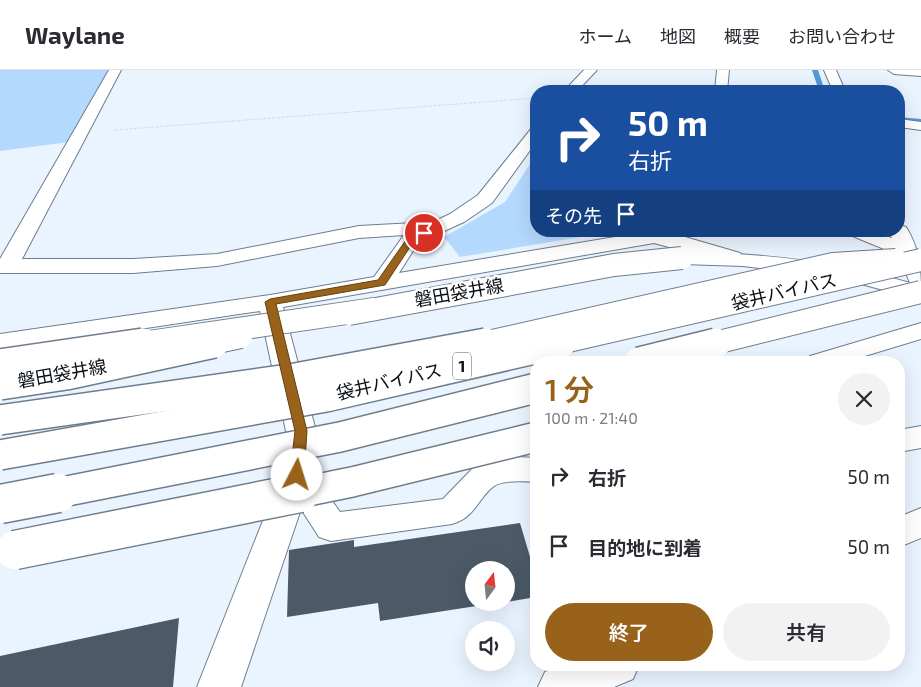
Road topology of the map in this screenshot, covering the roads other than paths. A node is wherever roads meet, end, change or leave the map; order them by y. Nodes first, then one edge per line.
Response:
1 (115, 70) edge
2 (723, 70) edge
3 (830, 70) edge
4 (894, 70) edge
5 (921, 72) edge
6 (582, 74) edge
7 (574, 85) edge
8 (722, 85) edge
9 (836, 85) edge
10 (905, 124) edge
11 (921, 126) edge
12 (530, 140) edge
13 (437, 227) junction
14 (653, 237) joint
15 (871, 237) edge
16 (903, 237) edge
17 (917, 257) edge
18 (732, 258) junction
19 (4, 266) edge
20 (921, 282) edge
21 (381, 283) junction
22 (921, 293) edge
23 (270, 302) junction
24 (374, 309) junction
25 (921, 331) edge
26 (0, 342) edge
27 (664, 356) edge
28 (839, 356) edge
29 (0, 364) edge
30 (0, 385) edge
31 (530, 390) edge
32 (0, 420) edge
33 (921, 437) edge
34 (530, 438) edge
35 (905, 440) edge
36 (0, 455) edge
37 (530, 470) edge
38 (297, 475) junction
39 (0, 504) edge
40 (921, 522) edge
41 (905, 530) edge
42 (8, 551) edge
43 (602, 671) edge
44 (219, 687) edge
45 (560, 687) edge

1 - 19 main road
2 - 8 main road
3 - 9 main road
4 - 5 main road
6 - 7 main road
10 - 11 main road
12 - 13 main road
13 - 19 main road
13 - 21 main road
14 - 18 main road
14 - 21 main road
15 - 17 main road
16 - 17 main road
17 - 20 main road
17 - 32 main road, bridge
17 - 36 main road, 袋井バイパス / 1, bridge
18 - 22 main road, 磐田袋井線
18 - 24 main road, 磐田袋井線, bridge
21 - 23 main road
22 - 27 main road, 袋井バイパス, bridge
23 - 26 main road
23 - 38 main road
24 - 29 main road, bridge
24 - 30 main road, 磐田袋井線, bridge
25 - 28 main road
31 - 39 main road, 1, bridge
33 - 35 main road
34 - 42 main road, bridge
37 - 38 main road
38 - 44 main road
40 - 41 main road
43 - 45 main road

